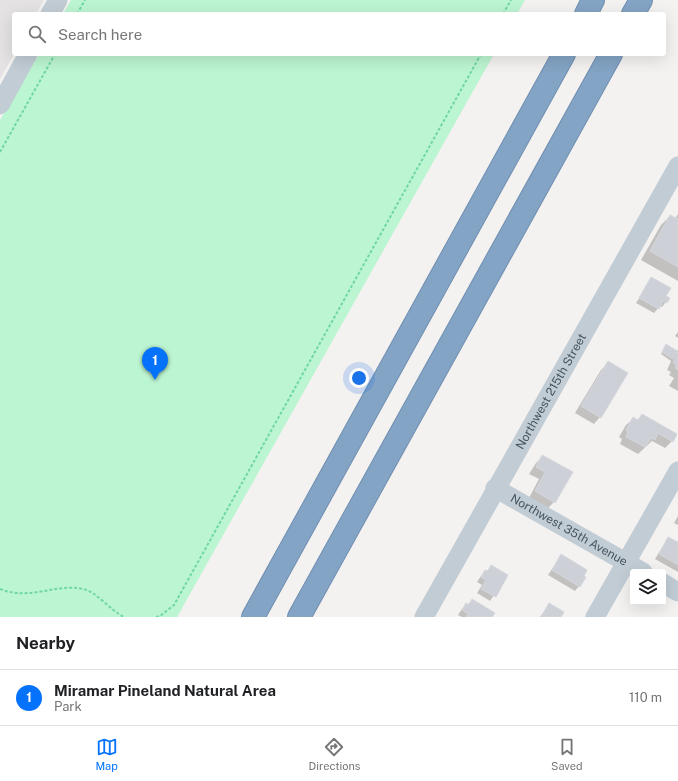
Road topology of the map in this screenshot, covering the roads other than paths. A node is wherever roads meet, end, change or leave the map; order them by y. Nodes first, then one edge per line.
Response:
1 (58, 0) edge
2 (593, 0) edge
3 (641, 0) edge
4 (51, 12) edge
5 (587, 12) edge
6 (635, 12) edge
7 (27, 56) edge
8 (563, 56) edge
9 (610, 56) edge
10 (0, 105) edge
11 (678, 166) edge
12 (678, 470) edge
13 (495, 488) junction
14 (626, 563) junction
15 (637, 569) edge
16 (666, 585) edge
17 (678, 592) edge
18 (253, 617) edge
19 (299, 617) edge
20 (424, 617) edge
21 (595, 617) edge

1 - 4 street
2 - 5 highway
3 - 6 highway
7 - 10 street
8 - 18 highway
9 - 19 highway
11 - 13 street, Northwest 215th Street
12 - 14 street
13 - 14 street, Northwest 35th Avenue
13 - 20 street, Northwest 215th Street
14 - 15 street, Northwest 35th Avenue
14 - 21 street
16 - 17 street

